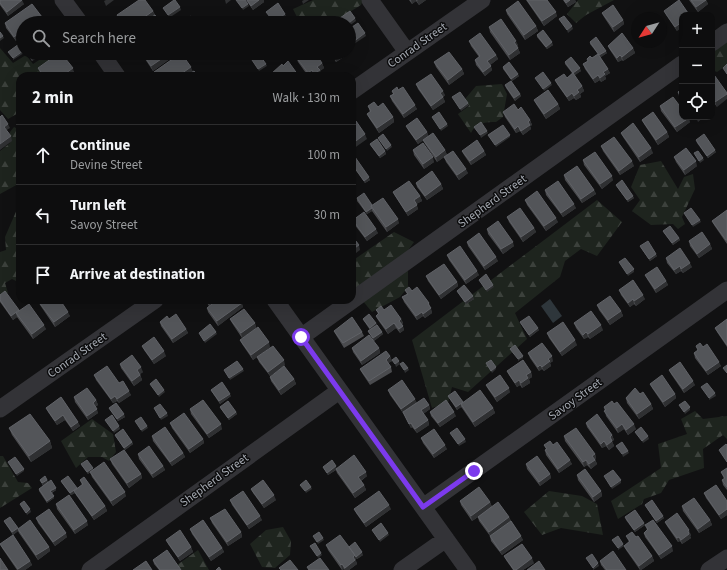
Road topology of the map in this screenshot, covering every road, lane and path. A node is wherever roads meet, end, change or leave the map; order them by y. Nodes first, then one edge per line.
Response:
1 (64, 0) edge
2 (370, 0) edge
3 (482, 0) edge
4 (75, 16) edge
5 (727, 32) edge
6 (715, 41) edge
7 (407, 52) junction
8 (106, 60) edge
9 (679, 66) edge
10 (114, 72) edge
11 (356, 88) edge
12 (727, 290) edge
13 (356, 298) edge
14 (149, 304) edge
15 (278, 304) edge
16 (347, 304) edge
17 (301, 337) junction
18 (339, 391) junction
19 (0, 409) edge
20 (423, 507) junction
21 (446, 539) junction
22 (726, 560) edge
23 (90, 570) edge
24 (402, 570) edge
25 (468, 570) edge
26 (710, 570) edge

1 - 4 street
2 - 7 street
3 - 7 street, Conrad Street
5 - 6 street
7 - 11 street, Conrad Street
8 - 10 street
9 - 13 street, Shepherd Street
12 - 20 street, Savoy Street
14 - 19 street, Conrad Street
15 - 17 street
16 - 17 street, Shepherd Street
17 - 18 street
18 - 20 street
18 - 23 street, Shepherd Street
20 - 21 street
21 - 24 street
21 - 25 street
22 - 26 street

